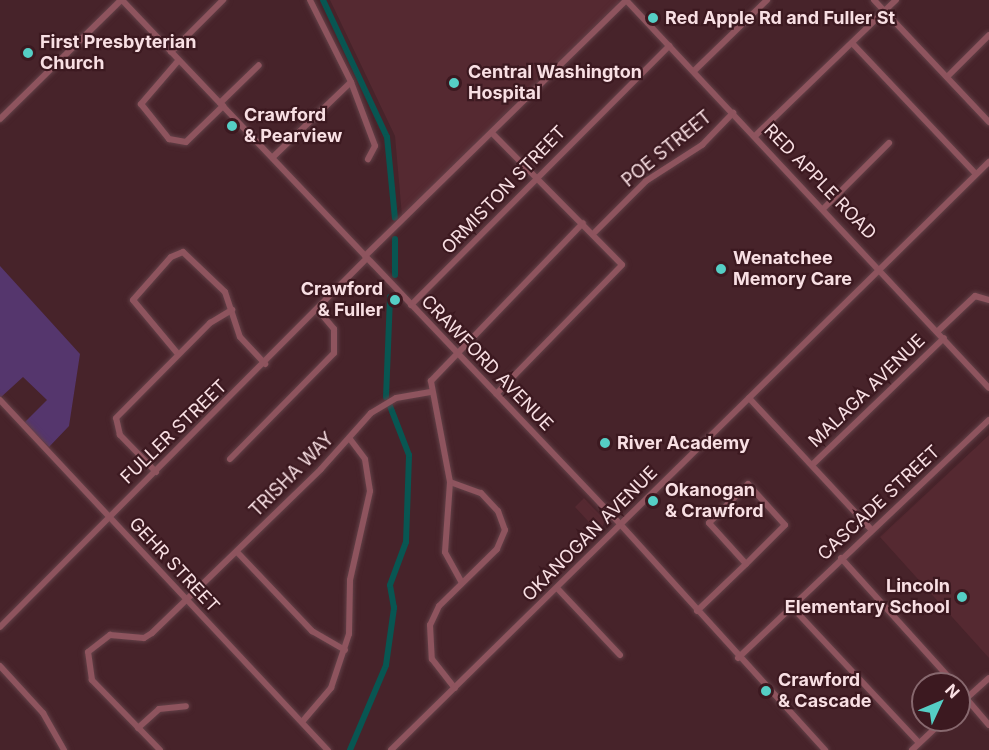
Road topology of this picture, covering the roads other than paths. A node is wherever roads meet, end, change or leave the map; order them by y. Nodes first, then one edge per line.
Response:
1 (122, 0) edge
2 (223, 0) edge
3 (310, 0) edge
4 (637, 0) edge
5 (767, 0) edge
6 (874, 0) edge
7 (896, 0) edge
8 (627, 2) edge
9 (885, 11) junction
10 (989, 35) edge
11 (852, 43) junction
12 (669, 46) junction
13 (171, 52) junction
14 (178, 61) junction
15 (259, 65) dead end
16 (694, 71) junction
17 (947, 77) junction
18 (351, 82) junction
19 (221, 105) junction
20 (733, 113) junction
21 (0, 119) edge
22 (989, 122) edge
23 (492, 133) junction
24 (755, 136) junction
25 (889, 143) dead end
26 (273, 158) junction
27 (368, 159) dead end
28 (989, 162) edge
29 (976, 174) junction
30 (537, 179) junction
31 (824, 208) junction
32 (583, 223) junction
33 (595, 232) junction
34 (366, 257) junction
35 (882, 269) junction
36 (989, 300) edge
37 (411, 305) junction
38 (318, 309) junction
39 (232, 310) junction
40 (938, 332) junction
41 (944, 338) junction
42 (455, 351) junction
43 (178, 354) junction
44 (265, 364) junction
45 (989, 388) edge
46 (430, 392) junction
47 (496, 394) junction
48 (749, 398) junction
49 (0, 400) edge
50 (989, 420) edge
51 (350, 439) junction
52 (230, 459) dead end
53 (812, 465) junction
54 (156, 472) junction
55 (450, 482) junction
56 (109, 518) junction
57 (621, 525) junction
58 (870, 528) junction
59 (238, 553) junction
60 (841, 558) junction
61 (746, 564) junction
62 (462, 583) junction
63 (557, 588) junction
64 (187, 601) junction
65 (791, 606) junction
66 (697, 611) junction
67 (0, 627) edge
68 (345, 650) junction
69 (620, 655) dead end
70 (738, 658) junction
71 (0, 666) edge
72 (944, 672) edge
73 (989, 678) edge
74 (455, 688) junction
75 (971, 694) edge
76 (971, 705) edge
77 (186, 706) dead end
78 (302, 722) junction
79 (989, 725) edge
80 (138, 728) junction
81 (932, 732) edge
82 (59, 744) junction
83 (919, 744) junction
84 (53, 750) edge
85 (64, 750) edge
86 (160, 750) edge
87 (328, 750) edge
88 (391, 750) edge
89 (825, 750) edge
90 (912, 750) edge

1 - 13 street, CRAWFORD AVENUE
1 - 21 street
2 - 13 street
3 - 18 street
4 - 8 street, FULLER STREET
5 - 16 street
6 - 9 street
7 - 9 street
8 - 12 street, RED APPLE ROAD
8 - 23 street, FULLER STREET
9 - 11 street
9 - 17 street
10 - 17 street
11 - 24 street
11 - 29 street
12 - 16 street, RED APPLE ROAD
12 - 30 street, ORMISTON STREET
13 - 14 street, CRAWFORD AVENUE
14 - 19 street, CRAWFORD AVENUE
14 - 19 street
15 - 19 street
16 - 20 street, RED APPLE ROAD
17 - 22 street
18 - 26 street
18 - 27 street
19 - 26 street, CRAWFORD AVENUE
20 - 24 street, RED APPLE ROAD
20 - 33 street, POE STREET
23 - 30 street
23 - 34 street, FULLER STREET
24 - 31 street, RED APPLE ROAD
25 - 31 street
26 - 34 street, CRAWFORD AVENUE
28 - 29 street, OKANOGAN AVENUE
29 - 35 street, OKANOGAN AVENUE
30 - 32 street
30 - 37 street, ORMISTON STREET
31 - 35 street, RED APPLE ROAD
32 - 33 street
32 - 42 street
33 - 47 street
34 - 37 street, CRAWFORD AVENUE
34 - 38 street, FULLER STREET
35 - 40 street, RED APPLE ROAD
35 - 48 street, OKANOGAN AVENUE
36 - 40 street
37 - 42 street, CRAWFORD AVENUE
38 - 44 street, FULLER STREET
38 - 52 street
39 - 43 street
39 - 43 street
39 - 44 street
40 - 41 street, RED APPLE ROAD
41 - 45 street, RED APPLE ROAD
41 - 53 street, MALAGA AVENUE
42 - 46 street
42 - 47 street, CRAWFORD AVENUE
43 - 54 street
44 - 54 street, FULLER STREET
46 - 51 street, TRISHA WAY
46 - 55 street
47 - 57 street, CRAWFORD AVENUE
48 - 53 street
48 - 57 street, OKANOGAN AVENUE
49 - 56 street, GEHR STREET
50 - 58 street, CASCADE STREET
51 - 59 street, TRISHA WAY
51 - 68 street
53 - 58 street
54 - 56 street, FULLER STREET
55 - 62 street
55 - 62 street
56 - 64 street, GEHR STREET
56 - 67 street, FULLER STREET
57 - 63 street, OKANOGAN AVENUE
57 - 66 street, CRAWFORD AVENUE
58 - 60 street, CASCADE STREET
59 - 64 street, TRISHA WAY
59 - 68 street
60 - 65 street, CASCADE STREET
60 - 72 street
61 - 61 street
61 - 66 street
62 - 74 street
63 - 69 street
63 - 74 street, OKANOGAN AVENUE
64 - 78 street, GEHR STREET
64 - 80 street, TRISHA WAY
65 - 70 street, CASCADE STREET
65 - 83 street
66 - 70 street, CRAWFORD AVENUE
68 - 78 street
70 - 89 street, CRAWFORD AVENUE
71 - 82 street
73 - 75 street
74 - 88 street, OKANOGAN AVENUE
76 - 79 street
77 - 80 street
78 - 87 street, GEHR STREET
80 - 86 street
81 - 83 street
82 - 84 street
82 - 85 street
83 - 90 street

